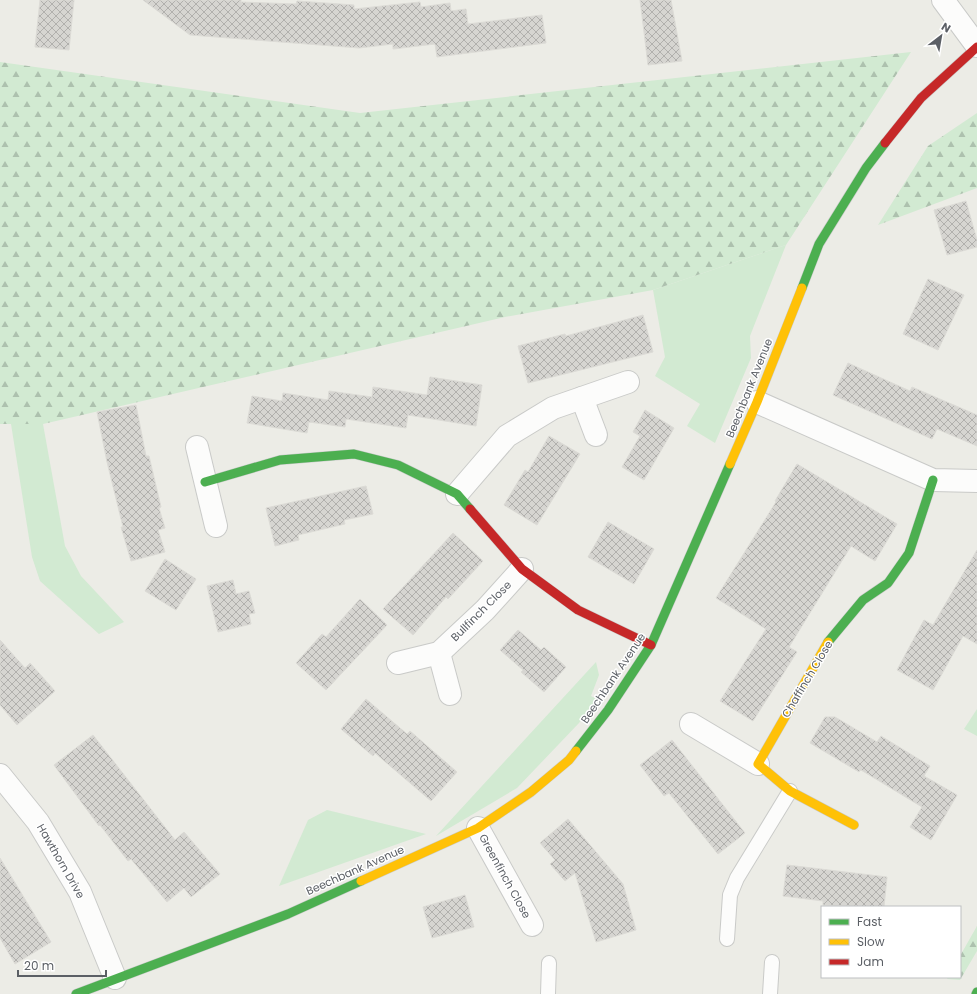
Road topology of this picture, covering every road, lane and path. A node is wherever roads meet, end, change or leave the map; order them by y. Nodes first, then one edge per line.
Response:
1 (948, 8) edge
2 (977, 47) edge
3 (628, 382) dead end
4 (582, 398) junction
5 (757, 402) junction
6 (596, 435) dead end
7 (197, 447) dead end
8 (933, 480) junction
9 (977, 481) edge
10 (205, 482) junction
11 (457, 494) junction
12 (216, 526) dead end
13 (522, 569) junction
14 (651, 645) junction
15 (439, 652) junction
16 (398, 663) dead end
17 (450, 694) dead end
18 (691, 724) dead end
19 (758, 764) junction
20 (0, 775) edge
21 (790, 791) junction
22 (854, 825) dead end
23 (478, 828) junction
24 (532, 925) dead end
25 (727, 938) dead end
26 (772, 962) dead end
27 (549, 963) dead end
28 (115, 978) junction
29 (76, 994) edge
30 (548, 994) edge
31 (770, 994) edge

1 - 2 street
2 - 5 street, Beechbank Avenue
3 - 4 street
4 - 6 street
4 - 11 street
5 - 8 street
5 - 14 street, Beechbank Avenue
7 - 10 street
8 - 9 street
8 - 19 street, Chaffinch Close
10 - 11 street
10 - 12 street
11 - 13 street
13 - 14 street
13 - 15 street, Bullfinch Close
14 - 23 street, Beechbank Avenue
15 - 16 street, Bullfinch Close
15 - 17 street
18 - 19 street
19 - 21 street
20 - 28 street, Hawthorn Drive
21 - 22 street
21 - 25 lane
23 - 24 street, Greenfinch Close
23 - 28 street, Beechbank Avenue
26 - 31 lane
27 - 30 lane
28 - 29 street, Beechbank Avenue

